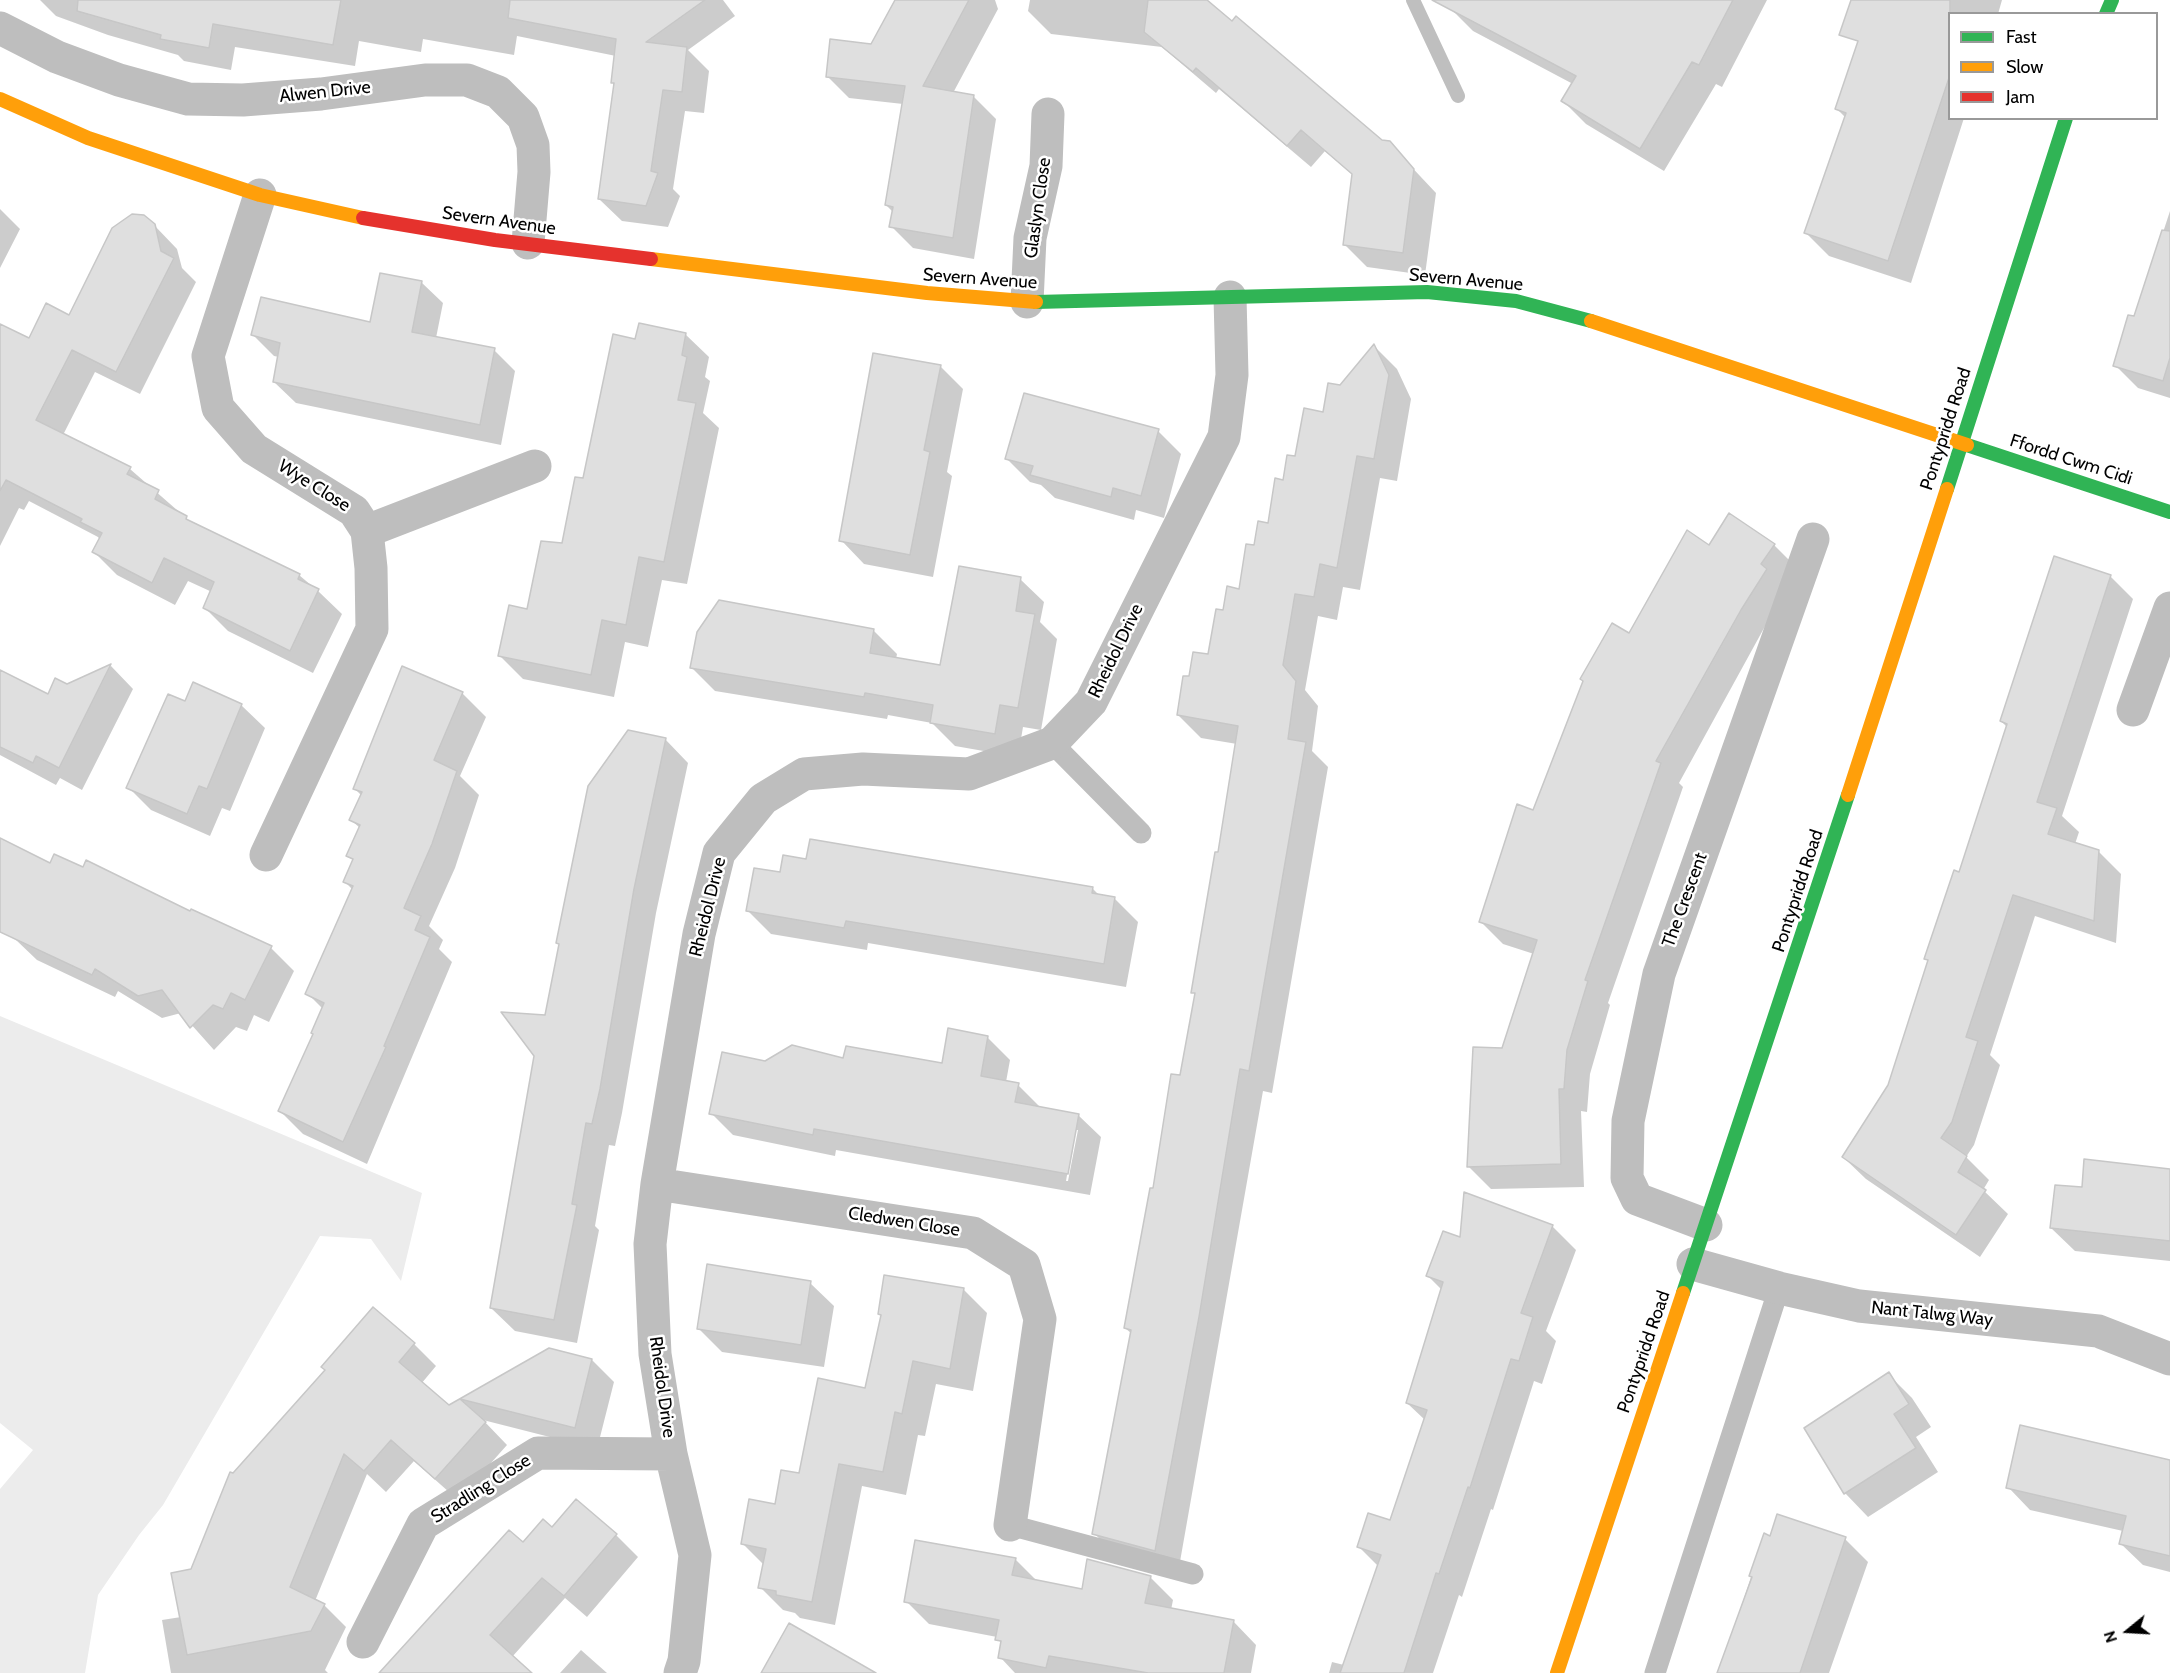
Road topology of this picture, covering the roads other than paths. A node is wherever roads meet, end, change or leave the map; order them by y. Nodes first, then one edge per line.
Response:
1 (0, 28) edge
2 (0, 99) edge
3 (1048, 114) dead end
4 (2065, 120) edge
5 (260, 195) junction
6 (528, 243) junction
7 (1230, 297) junction
8 (1027, 302) junction
9 (1960, 442) junction
10 (535, 466) dead end
11 (2170, 512) edge
12 (368, 531) junction
13 (1813, 539) dead end
14 (2170, 608) edge
15 (2133, 710) dead end
16 (1052, 743) junction
17 (1141, 832) dead end
18 (266, 855) dead end
19 (657, 1184) junction
20 (1706, 1225) junction
21 (1693, 1264) junction
22 (1779, 1288) junction
23 (2170, 1359) edge
24 (671, 1454) junction
25 (1010, 1525) joint
26 (1193, 1574) dead end
27 (363, 1642) dead end
28 (680, 1673) edge
29 (1557, 1673) edge
30 (1655, 1673) edge

1 - 6 street, Alwen Drive
2 - 5 street, Severn Avenue
3 - 8 street, Glaslyn Close
4 - 9 street, Pontypridd Road
5 - 6 street, Severn Avenue
5 - 12 street, Wye Close
6 - 8 street, Severn Avenue
7 - 8 street, Severn Avenue
7 - 9 street, Severn Avenue
7 - 16 street, Rheidol Drive
9 - 11 street, Ffordd Cwm Cidi
9 - 20 street, Pontypridd Road
10 - 12 street
12 - 18 street
13 - 20 street, The Crescent
14 - 15 street
16 - 17 lane
16 - 19 street, Rheidol Drive
19 - 24 street, Rheidol Drive
19 - 25 street, Cledwen Close
20 - 21 street, Pontypridd Road
21 - 22 street, Nant Talwg Way
21 - 29 street, Pontypridd Road
22 - 23 street, Nant Talwg Way
22 - 30 lane
24 - 27 street, Stradling Close
24 - 28 street, Rheidol Drive
25 - 26 lane

